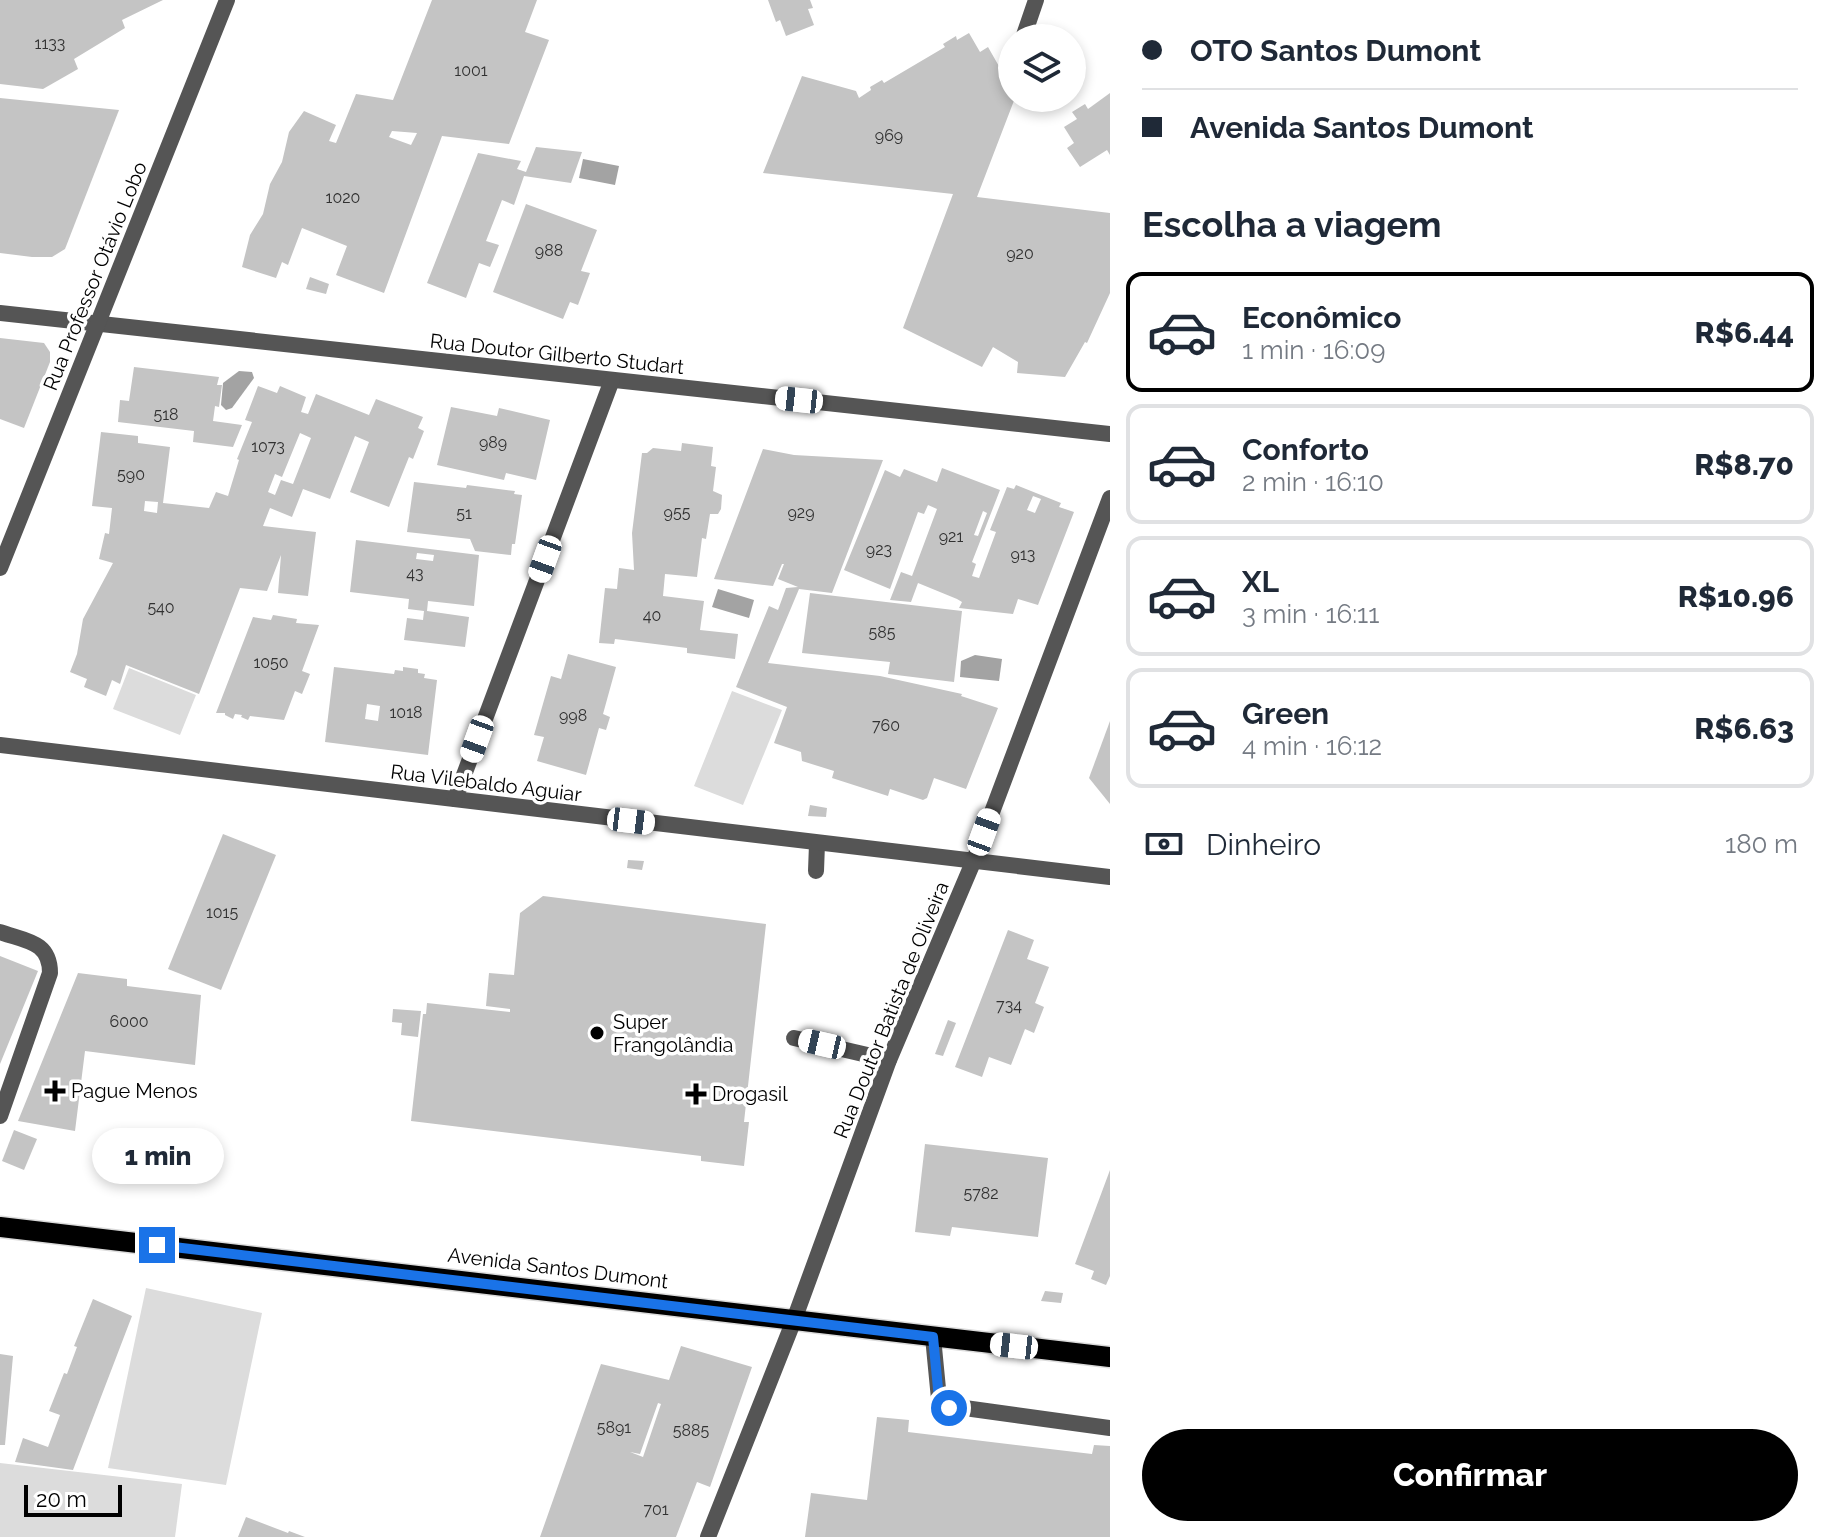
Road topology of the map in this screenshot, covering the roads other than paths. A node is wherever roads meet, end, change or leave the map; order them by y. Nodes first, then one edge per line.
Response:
1 (227, 0) edge
2 (1036, 0) edge
3 (1028, 24) edge
4 (0, 313) edge
5 (97, 325) junction
6 (612, 380) junction
7 (1110, 434) edge
8 (1110, 498) edge
9 (0, 568) edge
10 (0, 745) edge
11 (455, 799) junction
12 (817, 844) junction
13 (974, 860) junction
14 (816, 871) dead end
15 (1110, 877) edge
16 (0, 932) edge
17 (794, 1038) dead end
18 (889, 1060) junction
19 (0, 1116) edge
20 (0, 1227) edge
21 (794, 1320) junction
22 (933, 1337) junction
23 (1110, 1357) edge
24 (1110, 1428) edge
25 (708, 1537) edge

1 - 5 street, Rua Professor Otávio Lobo
2 - 3 street
4 - 5 street, Rua Doutor Gilberto Studart
5 - 6 street, Rua Doutor Gilberto Studart
5 - 9 street, Rua Professor Otávio Lobo
6 - 7 street, Rua Doutor Gilberto Studart
6 - 11 street
8 - 13 street, Rua Doutor Batista de Oliveira
10 - 11 street, Rua Vilebaldo Aguiar
11 - 12 street, Rua Vilebaldo Aguiar
12 - 13 street, Rua Vilebaldo Aguiar
12 - 14 street
13 - 15 street, Rua Vilebaldo Aguiar
13 - 18 street, Rua Doutor Batista de Oliveira
16 - 19 street
17 - 18 street
18 - 21 street, Rua Doutor Batista de Oliveira
20 - 21 main road, Avenida Santos Dumont
21 - 22 main road, Avenida Santos Dumont
21 - 25 street, Rua Doutor Batista de Oliveira
22 - 23 main road, Avenida Santos Dumont
22 - 24 street

